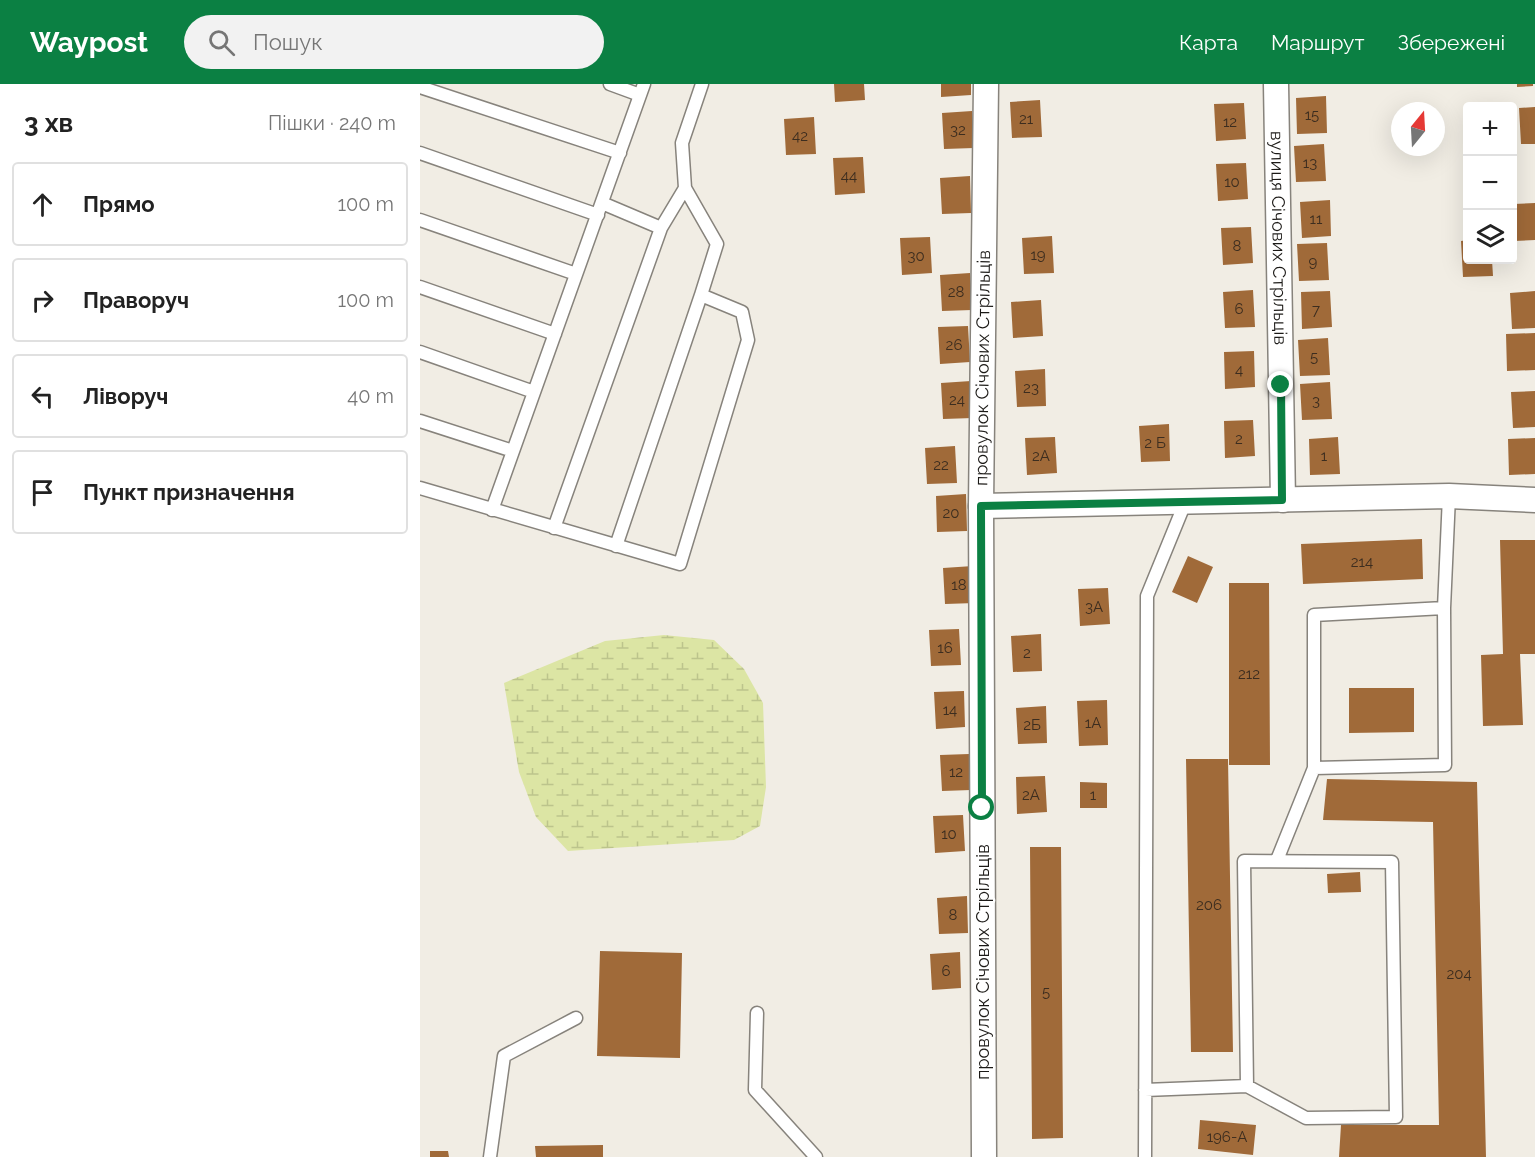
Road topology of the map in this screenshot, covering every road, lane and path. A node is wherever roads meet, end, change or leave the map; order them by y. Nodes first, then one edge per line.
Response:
1 (610, 84) edge
2 (702, 84) edge
3 (986, 84) edge
4 (1276, 84) edge
5 (420, 87) edge
6 (642, 89) edge
7 (420, 153) edge
8 (620, 153) junction
9 (685, 188) junction
10 (600, 209) junction
11 (420, 220) edge
12 (662, 228) junction
13 (576, 274) junction
14 (420, 287) edge
15 (701, 295) junction
16 (555, 334) junction
17 (420, 352) edge
18 (534, 392) junction
19 (420, 421) edge
20 (513, 451) junction
21 (420, 488) edge
22 (1449, 496) junction
23 (1282, 500) junction
24 (1535, 500) edge
25 (1185, 503) junction
26 (981, 506) junction
27 (492, 510) junction
28 (554, 528) junction
29 (616, 546) junction
30 (1444, 608) junction
31 (1314, 768) junction
32 (1277, 861) junction
33 (757, 1012) dead end
34 (576, 1018) dead end
35 (1247, 1086) junction
36 (1145, 1090) junction
37 (490, 1157) edge
38 (816, 1157) edge
39 (984, 1157) edge
40 (1145, 1157) edge

1 - 6 lane
2 - 9 lane
3 - 26 street, провулок Січових Стрільців
4 - 23 street, вулиця Січових Стрільців
5 - 8 lane
6 - 8 lane
7 - 10 lane
8 - 10 lane
9 - 12 lane
9 - 15 lane
10 - 12 lane
10 - 13 lane
11 - 13 lane
12 - 28 lane
13 - 16 lane
14 - 16 lane
15 - 29 lane
15 - 29 lane
16 - 18 lane
17 - 18 lane
18 - 20 lane
19 - 20 lane
20 - 27 lane
21 - 27 lane
22 - 23 street
22 - 24 street
22 - 30 lane
23 - 25 street
25 - 26 street
25 - 36 lane
26 - 39 street, провулок Січових Стрільців
27 - 28 lane
28 - 29 lane
30 - 31 lane
30 - 31 lane
31 - 32 lane
32 - 35 lane
32 - 35 lane
33 - 38 lane
34 - 37 lane
35 - 36 lane
36 - 40 lane

